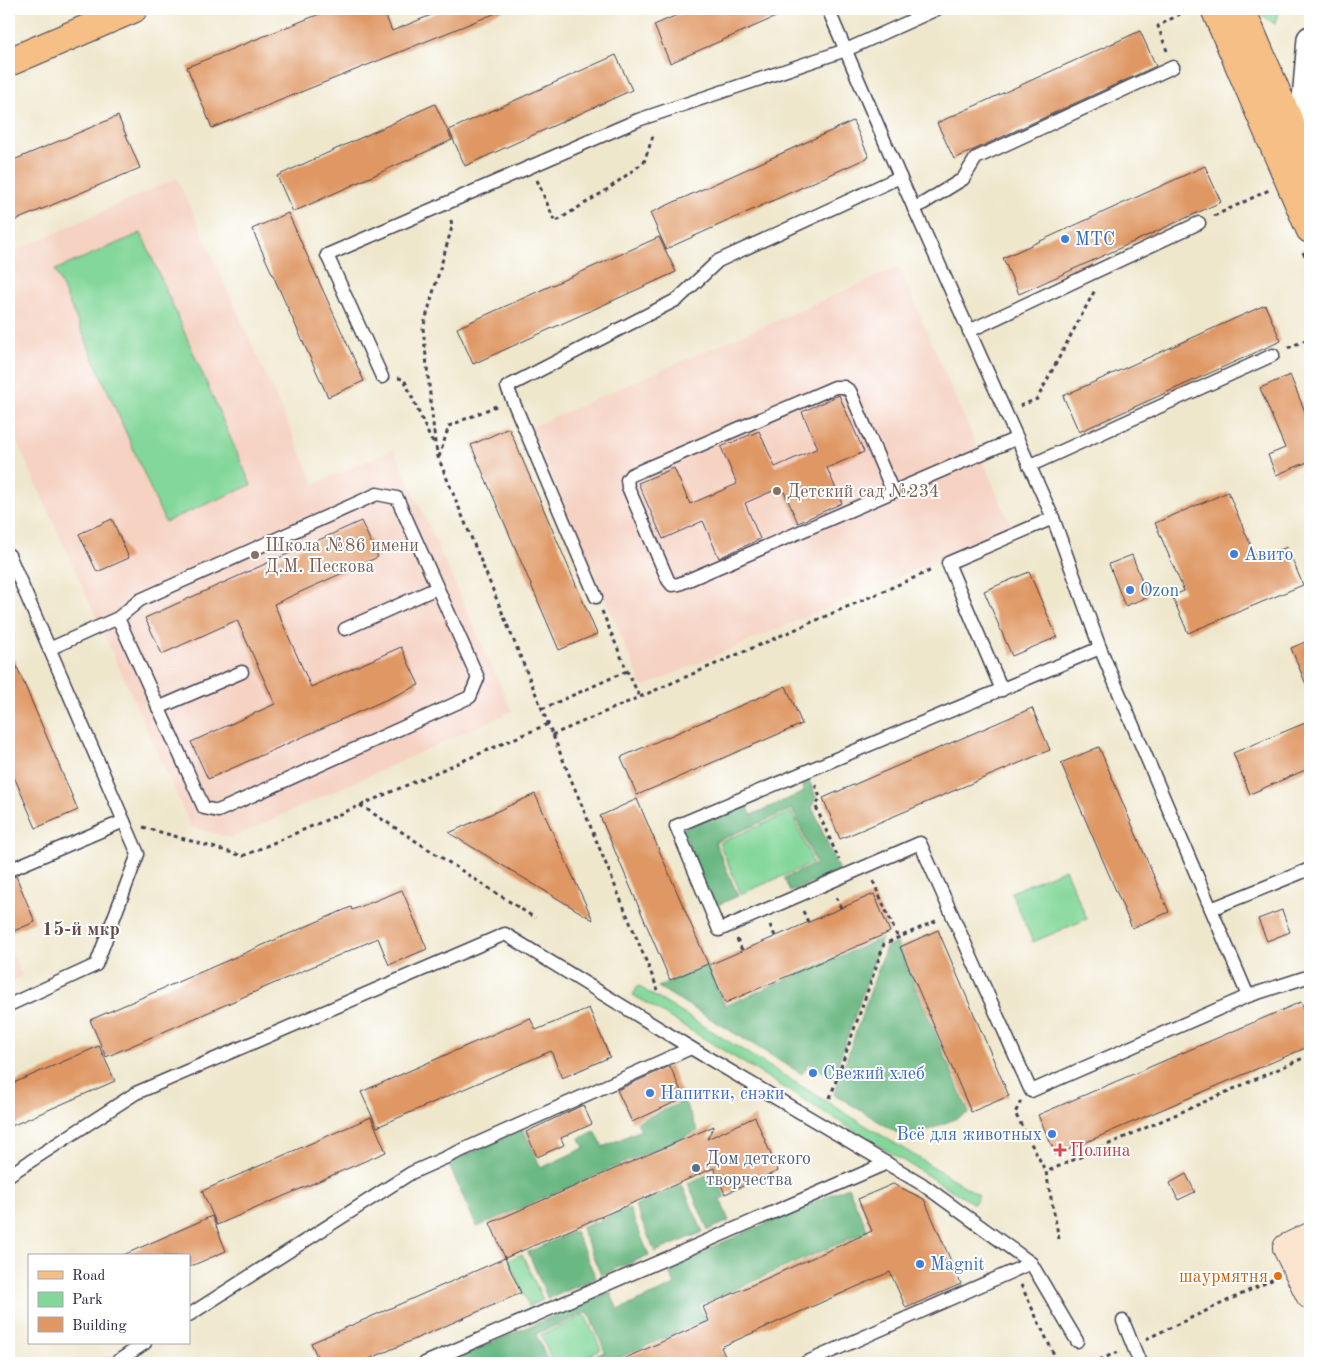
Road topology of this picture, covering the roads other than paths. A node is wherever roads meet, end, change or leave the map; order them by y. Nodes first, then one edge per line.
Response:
1 (133, 9) edge
2 (828, 9) edge
3 (937, 9) edge
4 (1215, 9) edge
5 (1241, 9) edge
6 (1310, 39) edge
7 (846, 50) junction
8 (10, 59) edge
9 (1173, 67) road end
10 (1309, 81) edge
11 (1300, 167) edge
12 (900, 177) junction
13 (914, 209) junction
14 (1199, 222) road end
15 (1310, 229) edge
16 (969, 331) junction
17 (1273, 355) road end
18 (382, 377) road end
19 (1017, 438) junction
20 (1030, 466) junction
21 (893, 492) junction
22 (1053, 518) junction
23 (9, 555) edge
24 (437, 588) junction
25 (596, 597) road end
26 (118, 618) junction
27 (345, 629) dead end
28 (1100, 648) junction
29 (50, 649) junction
30 (242, 672) dead end
31 (1002, 690) junction
32 (158, 708) junction
33 (124, 821) junction
34 (1310, 869) edge
35 (9, 870) edge
36 (1211, 909) junction
37 (1310, 977) edge
38 (1248, 996) junction
39 (9, 1005) edge
40 (691, 1048) junction
41 (887, 1163) junction
42 (9, 1175) edge
43 (1298, 1251) edge
44 (1031, 1263) junction
45 (1310, 1295) edge
46 (190, 1314) edge
47 (1123, 1321) dead end
48 (1077, 1341) dead end
49 (144, 1344) edge
50 (115, 1363) edge
51 (425, 1363) edge
52 (806, 1363) edge
53 (1140, 1363) edge

1 - 8 main road
2 - 7 lane
3 - 7 lane
4 - 11 main road
5 - 11 main road
6 - 10 street
7 - 12 lane
7 - 18 lane
9 - 13 lane
10 - 11 street
11 - 15 main road
12 - 13 lane
12 - 25 lane
13 - 16 lane
14 - 16 lane
16 - 19 lane
17 - 20 lane
19 - 20 lane
19 - 21 lane
20 - 22 lane
21 - 21 lane
22 - 28 lane
22 - 31 lane
23 - 29 lane
24 - 26 lane
24 - 27 lane
24 - 32 lane
26 - 29 lane
26 - 32 lane
28 - 31 lane
28 - 36 lane
29 - 33 lane
30 - 32 lane
31 - 38 lane
33 - 35 lane
33 - 39 lane
34 - 36 lane
36 - 38 lane
37 - 38 lane
40 - 41 lane
40 - 42 lane
40 - 46 lane
41 - 44 lane
41 - 51 lane
43 - 45 street
44 - 48 lane
44 - 52 lane
47 - 53 lane
49 - 50 lane

